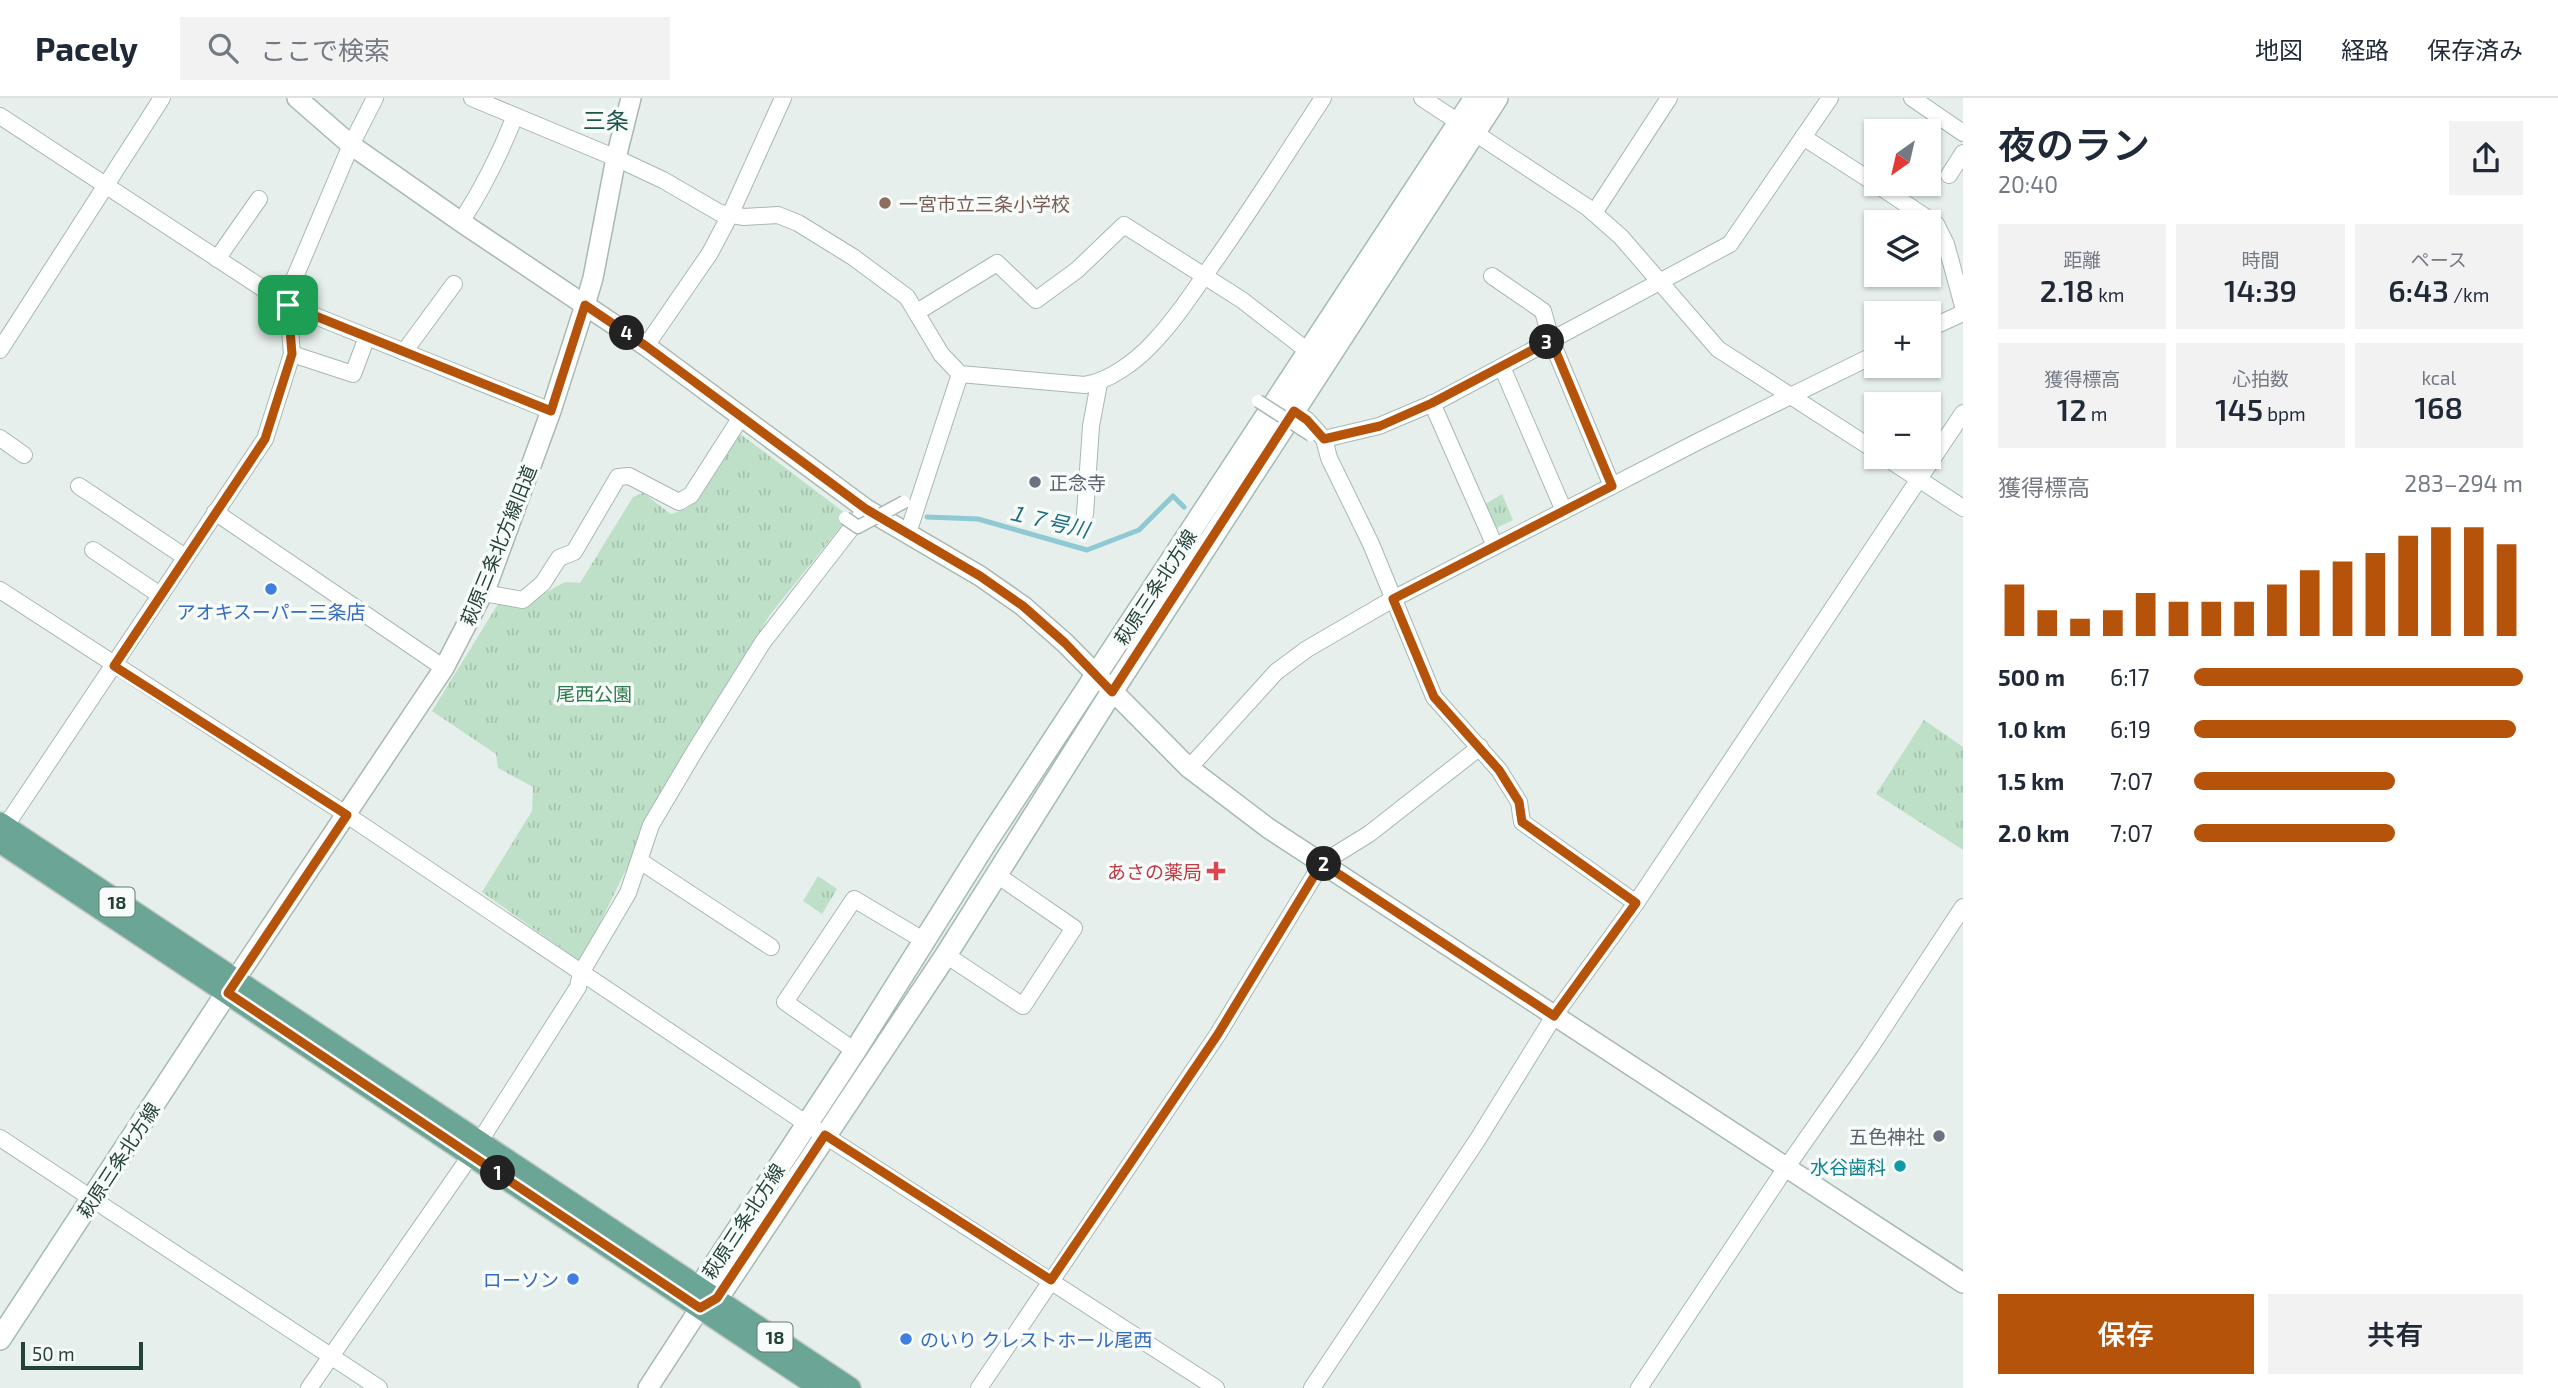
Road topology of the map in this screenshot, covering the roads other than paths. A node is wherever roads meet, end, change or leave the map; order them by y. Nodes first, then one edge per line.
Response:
1 (162, 98) edge
2 (297, 98) edge
3 (375, 98) edge
4 (472, 98) edge
5 (631, 98) edge
6 (783, 98) edge
7 (1323, 98) edge
8 (1422, 98) edge
9 (1475, 98) edge
10 (1497, 98) edge
11 (1669, 98) edge
12 (1830, 98) edge
13 (1912, 98) edge
14 (0, 116) edge
15 (514, 116) junction
16 (1467, 128) junction
17 (1963, 133) edge
18 (1803, 137) junction
19 (351, 145) junction
20 (1963, 153) edge
21 (616, 158) junction
22 (1948, 175) dead end
23 (1864, 176) edge
24 (107, 186) junction
25 (1894, 196) edge
26 (259, 199) dead end
27 (1594, 213) junction
28 (730, 215) junction
29 (461, 222) junction
30 (217, 259) junction
31 (1205, 275) junction
32 (1492, 276) dead end
33 (1660, 281) junction
34 (454, 284) dead end
35 (288, 305) junction
36 (585, 305) junction
37 (1963, 306) edge
38 (917, 312) junction
39 (1963, 313) edge
40 (1941, 323) edge
41 (367, 337) junction
42 (3, 340) edge
43 (1551, 340) junction
44 (646, 346) junction
45 (404, 352) junction
46 (1309, 352) junction
47 (292, 354) junction
48 (1864, 360) edge
49 (1502, 367) junction
50 (960, 374) junction
51 (1099, 383) junction
52 (1791, 395) junction
53 (1258, 401) dead end
54 (1432, 403) junction
55 (551, 411) junction
56 (1294, 411) junction
57 (1963, 413) edge
58 (741, 417) junction
59 (1317, 437) junction
60 (0, 438) edge
61 (1864, 443) edge
62 (24, 455) dead end
63 (1903, 469) edge
64 (1920, 480) junction
65 (79, 486) dead end
66 (1612, 486) junction
67 (904, 502) dead end
68 (1963, 508) edge
69 (866, 509) junction
70 (1564, 511) junction
71 (215, 512) junction
72 (1085, 514) dead end
73 (845, 518) dead end
74 (908, 533) junction
75 (1495, 546) junction
76 (93, 550) dead end
77 (185, 557) junction
78 (0, 590) edge
79 (483, 593) junction
80 (160, 595) junction
81 (1393, 599) junction
82 (114, 666) junction
83 (444, 668) junction
84 (1097, 677) junction
85 (1112, 692) junction
86 (1480, 747) junction
87 (1189, 768) junction
88 (347, 815) junction
89 (2, 830) edge
90 (640, 861) junction
91 (1322, 863) junction
92 (997, 875) junction
93 (1636, 903) junction
94 (1963, 907) edge
95 (923, 940) junction
96 (771, 947) dead end
97 (946, 955) junction
98 (581, 973) junction
99 (231, 987) junction
100 (1554, 1016) junction
101 (855, 1051) junction
102 (816, 1130) junction
103 (0, 1138) edge
104 (475, 1148) junction
105 (1786, 1167) junction
106 (92, 1198) junction
107 (1051, 1280) junction
108 (1963, 1283) edge
109 (706, 1298) junction
110 (0, 1339) edge
111 (332, 1356) junction
112 (309, 1388) edge
113 (379, 1388) edge
114 (648, 1388) edge
115 (820, 1388) edge
116 (850, 1388) edge
117 (979, 1388) edge
118 (1216, 1388) edge
119 (1312, 1388) edge
120 (1639, 1388) edge

1 - 24 street
2 - 19 street
3 - 19 street
4 - 15 street
5 - 21 street, 萩原三条北方線旧道
6 - 28 street
7 - 31 street
8 - 16 street
9 - 16 main road, 萩原三条北方線
10 - 16 main road, 萩原三条北方線
11 - 27 street
12 - 18 street
13 - 17 street
14 - 24 street
15 - 21 street
15 - 29 street
16 - 27 street
16 - 46 main road, 萩原三条北方線
16 - 56 main road, 萩原三条北方線
18 - 23 street
18 - 33 street
19 - 29 street
19 - 35 street
20 - 22 street
21 - 28 street
21 - 36 street, 萩原三条北方線旧道
24 - 30 street
24 - 42 street
25 - 37 street
26 - 30 street
27 - 33 street
28 - 38 street
28 - 44 street
29 - 36 street
30 - 35 street
31 - 38 street
31 - 46 street
31 - 51 street
32 - 43 street
33 - 43 street
33 - 52 street
34 - 45 street
35 - 41 street
35 - 47 street
36 - 44 street
36 - 55 street, 萩原三条北方線旧道
38 - 50 street
39 - 40 street
41 - 45 street
41 - 47 street
43 - 49 street
43 - 66 street
44 - 58 street
45 - 55 street
46 - 84 main road, 萩原三条北方線
47 - 71 street
48 - 52 street
49 - 54 street
49 - 70 street
50 - 51 street
50 - 74 street
51 - 72 street
52 - 61 street
52 - 66 street
53 - 59 street, bridge
54 - 59 street
54 - 75 street
55 - 79 street, 萩原三条北方線旧道
56 - 59 street
56 - 85 main road, 萩原三条北方線
57 - 64 street
58 - 69 street
58 - 79 street
59 - 81 street
60 - 62 street
63 - 64 street
64 - 68 street
64 - 93 street
65 - 77 street
66 - 70 street
67 - 73 street, bridge
69 - 74 street
69 - 90 street
70 - 75 street
71 - 77 street
71 - 83 street
74 - 84 street
75 - 81 street
76 - 80 street
77 - 80 street
78 - 82 street
79 - 83 street, 萩原三条北方線旧道
80 - 82 street
81 - 86 street
81 - 87 street
82 - 88 street
82 - 89 street
83 - 88 street, 萩原三条北方線旧道
84 - 85 street
84 - 95 main road, 萩原三条北方線
85 - 87 street
85 - 92 main road, 萩原三条北方線
86 - 91 street
86 - 93 street
87 - 91 street
88 - 98 street
88 - 99 street, 萩原三条北方線旧道
89 - 99 main road, 18
90 - 96 street
90 - 98 street
91 - 100 street
91 - 107 street
92 - 97 main road, 萩原三条北方線
92 - 97 street
93 - 100 street
94 - 105 street
95 - 101 main road, 萩原三条北方線
95 - 101 street
97 - 102 main road, 萩原三条北方線
98 - 102 street
98 - 104 street
99 - 104 main road, 18
99 - 106 main road, 萩原三条北方線
100 - 105 street
100 - 119 street
101 - 102 main road, 萩原三条北方線
102 - 107 street
102 - 109 main road, 萩原三条北方線
103 - 106 street
104 - 109 main road, 18
104 - 111 street
105 - 108 street
105 - 120 street
106 - 110 main road, 萩原三条北方線
106 - 111 street
107 - 117 street
107 - 118 street
109 - 114 street
109 - 115 main road, 18
109 - 116 main road, 18
111 - 112 street
111 - 113 street

